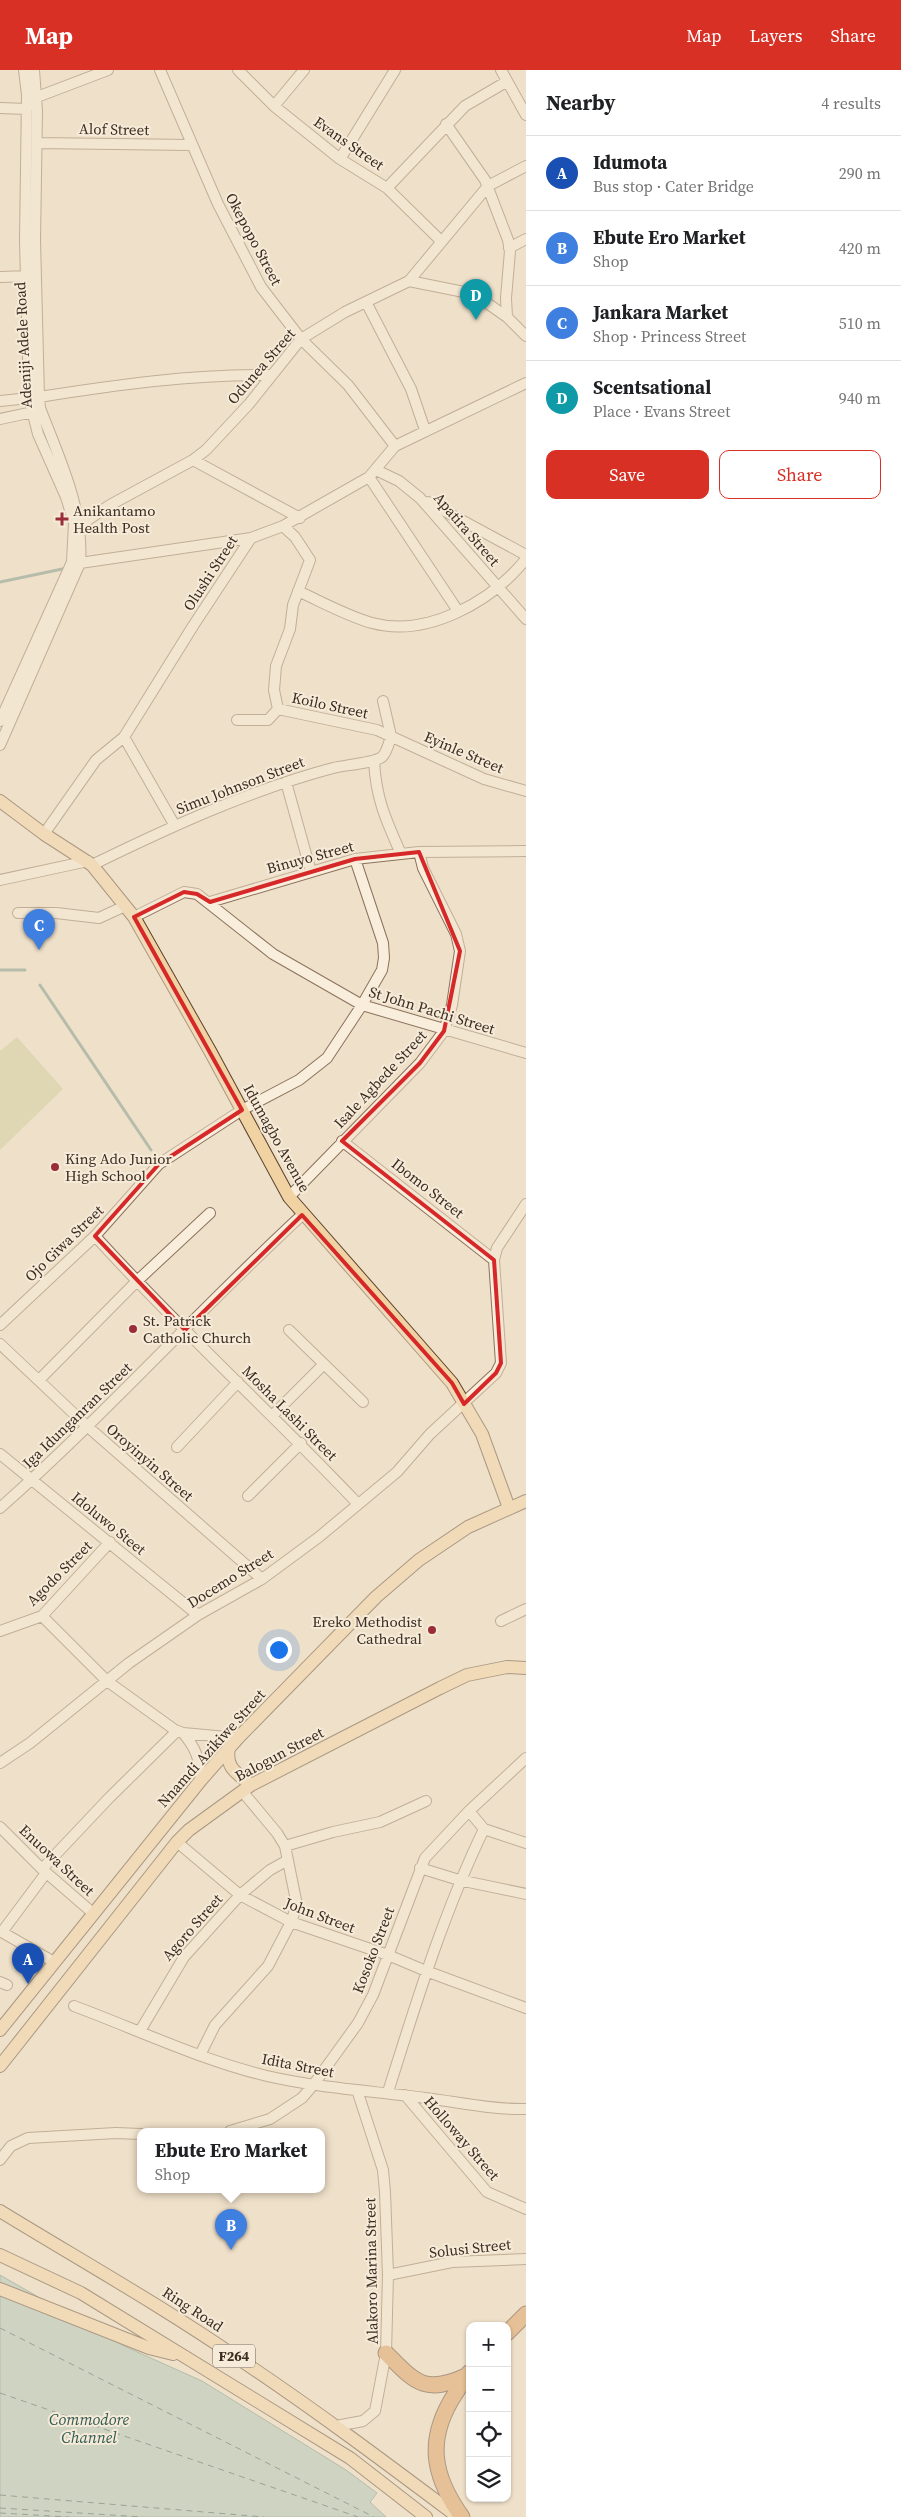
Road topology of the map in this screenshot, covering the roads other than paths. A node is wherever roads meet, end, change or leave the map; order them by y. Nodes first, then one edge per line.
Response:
1 (24, 70) edge
2 (34, 70) edge
3 (108, 70) edge
4 (160, 70) edge
5 (238, 70) edge
6 (304, 70) edge
7 (395, 70) edge
8 (505, 74) edge
9 (37, 97) junction
10 (274, 106) junction
11 (0, 108) edge
12 (27, 109) junction
13 (526, 115) edge
14 (446, 124) junction
15 (37, 143) junction
16 (191, 145) junction
17 (340, 159) junction
18 (526, 166) edge
19 (488, 186) junction
20 (387, 188) junction
21 (526, 240) edge
22 (441, 241) junction
23 (509, 248) junction
24 (31, 276) junction
25 (0, 278) edge
26 (409, 281) junction
27 (366, 302) junction
28 (507, 317) junction
29 (526, 336) edge
30 (301, 339) junction
31 (271, 375) junction
32 (526, 383) edge
33 (34, 397) junction
34 (0, 401) edge
35 (33, 412) junction
36 (0, 419) edge
37 (426, 430) junction
38 (395, 446) junction
39 (193, 460) junction
40 (373, 474) junction
41 (420, 498) junction
42 (300, 518) junction
43 (80, 525) junction
44 (283, 526) junction
45 (251, 538) junction
46 (526, 557) edge
47 (80, 562) junction
48 (498, 587) junction
49 (298, 591) junction
50 (458, 612) junction
51 (526, 619) edge
52 (383, 701) dead end
53 (278, 709) junction
54 (237, 720) dead end
55 (0, 721) edge
56 (392, 736) junction
57 (124, 737) junction
58 (0, 745) edge
59 (374, 761) junction
60 (286, 782) junction
61 (526, 791) edge
62 (0, 801) edge
63 (175, 826) junction
64 (44, 834) junction
65 (526, 851) edge
66 (419, 852) junction
67 (401, 854) junction
68 (354, 859) junction
69 (90, 863) junction
70 (311, 872) junction
71 (0, 880) edge
72 (210, 902) junction
73 (125, 906) junction
74 (18, 913) dead end
75 (134, 917) junction
76 (362, 1005) junction
77 (444, 1031) junction
78 (526, 1053) edge
79 (242, 1110) junction
80 (342, 1141) junction
81 (289, 1198) junction
82 (526, 1204) edge
83 (210, 1213) dead end
84 (302, 1215) junction
85 (95, 1236) junction
86 (494, 1260) junction
87 (136, 1282) junction
88 (0, 1324) edge
89 (185, 1330) junction
90 (289, 1330) dead end
91 (0, 1344) edge
92 (324, 1364) junction
93 (39, 1380) junction
94 (238, 1382) junction
95 (363, 1402) dead end
96 (464, 1404) junction
97 (273, 1415) junction
98 (88, 1427) junction
99 (300, 1443) junction
100 (177, 1447) dead end
101 (0, 1454) edge
102 (32, 1480) junction
103 (248, 1496) dead end
104 (526, 1501) edge
105 (358, 1504) junction
106 (0, 1508) edge
107 (509, 1508) junction
108 (110, 1542) junction
109 (262, 1579) junction
110 (526, 1609) edge
111 (42, 1616) junction
112 (198, 1616) junction
113 (501, 1621) dead end
114 (0, 1631) edge
115 (526, 1668) edge
116 (107, 1681) junction
117 (180, 1732) junction
118 (238, 1738) junction
119 (229, 1748) junction
120 (526, 1758) edge
121 (0, 1763) edge
122 (201, 1780) junction
123 (247, 1788) junction
124 (426, 1801) dead end
125 (469, 1811) junction
126 (0, 1827) edge
127 (484, 1829) junction
128 (177, 1842) junction
129 (526, 1843) edge
130 (285, 1846) junction
131 (288, 1860) junction
132 (420, 1868) junction
133 (44, 1871) junction
134 (459, 1880) junction
135 (526, 1894) edge
136 (240, 1895) junction
137 (94, 1914) junction
138 (291, 1922) junction
139 (1, 1931) edge
140 (388, 1955) junction
141 (54, 1962) junction
142 (426, 1971) junction
143 (74, 2006) dead end
144 (526, 2008) edge
145 (0, 2030) edge
146 (140, 2031) junction
147 (200, 2055) junction
148 (0, 2066) edge
149 (314, 2084) junction
150 (357, 2090) junction
151 (388, 2092) junction
152 (405, 2095) junction
153 (526, 2109) edge
154 (240, 2128) edge
155 (137, 2134) edge
156 (0, 2160) edge
157 (526, 2209) edge
158 (0, 2211) edge
159 (0, 2255) edge
160 (526, 2260) edge
161 (388, 2275) junction
162 (0, 2289) edge
163 (526, 2314) edge
164 (511, 2329) edge
165 (386, 2353) junction
166 (185, 2357) junction
167 (466, 2375) edge
168 (466, 2377) edge
169 (336, 2426) junction
170 (426, 2517) edge
171 (458, 2517) edge
172 (462, 2517) edge

1 - 12 street, Adeniji Adele Road
2 - 9 street, Adeniji Adele Road
3 - 9 street
4 - 16 street, Okepopo Street
5 - 10 street, Evans Street
6 - 10 street
7 - 17 street
8 - 13 street
8 - 14 street
9 - 15 street, Adeniji Adele Road
10 - 17 street, Evans Street
11 - 12 street
12 - 24 street, Adeniji Adele Road
14 - 19 street
14 - 20 street
15 - 16 street, Alof Street
15 - 24 street, Adeniji Adele Road
16 - 30 street, Okepopo Street
17 - 20 street, Evans Street
18 - 19 street, Odunea Street
19 - 22 street, Odunea Street
19 - 23 street
20 - 22 street, Evans Street
21 - 23 street
22 - 26 street, Odunea Street
23 - 28 street
24 - 25 street
24 - 33 street, Adeniji Adele Road
26 - 27 street, Odunea Street
26 - 28 street
27 - 30 street, Odunea Street
27 - 37 street
28 - 29 street
30 - 31 street, Odunea Street
30 - 38 street, Okepopo Street
31 - 33 street
31 - 39 street, Odunea Street
32 - 37 street, Olushi Street
33 - 34 street
33 - 35 street, Adeniji Adele Road
33 - 43 street, Adeniji Adele Road
35 - 36 street
35 - 55 street, Adeniji Adele Road
37 - 38 street, Olushi Street
38 - 40 street, Olushi Street
39 - 42 street
39 - 43 street, Odunea Street
40 - 41 street, Apatira Street
40 - 42 street, Olushi Street
40 - 50 street
41 - 46 street
41 - 48 street, Apatira Street
42 - 44 street, Olushi Street
43 - 47 street, Adeniji Adele Road
44 - 45 street, Olushi Street
44 - 49 street
45 - 47 street
45 - 57 street, Olushi Street
46 - 48 street
47 - 58 street, Adeniji Adele Road
48 - 50 street
48 - 51 street, Apatira Street
49 - 50 street
49 - 53 street
52 - 56 street
53 - 54 street, Koilo Street
53 - 56 street, Koilo Street
56 - 59 street
56 - 61 street, Eyinle Street
57 - 63 street
57 - 64 street, Olushi Street
59 - 60 street, Simu Johnson Street
59 - 67 street
60 - 63 street, Simu Johnson Street
60 - 70 street
62 - 64 main road, Idumagbo Avenue
63 - 69 street, Simu Johnson Street
64 - 69 main road, Idumagbo Avenue
65 - 66 street, Binuyo Street
66 - 67 street, Binuyo Street
66 - 77 street, Isale Agbede Street
67 - 68 street, Binuyo Street
68 - 70 street, Binuyo Street
68 - 76 street, Ojo Giwa Street
69 - 71 street, Simu Johnson Street
69 - 73 main road, Idumagbo Avenue
70 - 72 street, Binuyo Street
72 - 75 street, St John Pachi Street
72 - 76 street, St John Pachi Street
73 - 74 street
73 - 75 main road, Idumagbo Avenue
75 - 79 main road, Idumagbo Avenue
76 - 77 street, St John Pachi Street
76 - 79 street, Ojo Giwa Street
77 - 78 street, St John Pachi Street
77 - 80 street, Isale Agbede Street
79 - 81 main road, Idumagbo Avenue
79 - 85 street, Ojo Giwa Street
80 - 81 street, Isale Agbede Street
80 - 86 street, Ibomo Street
81 - 84 main road, Idumagbo Avenue
82 - 86 street
83 - 87 street
84 - 89 street, Iga Idunganran Street
84 - 96 main road, Idumagbo Avenue
85 - 87 street, Mosha Lashi Street
85 - 88 street, Ojo Giwa Street
86 - 96 street, Docemo Street
87 - 89 street, Mosha Lashi Street
87 - 93 street
89 - 94 street, Mosha Lashi Street
89 - 98 street, Iga Idunganran Street
90 - 92 street
91 - 93 street, Oroyinyin Street
92 - 95 street
92 - 97 street
93 - 98 street, Oroyinyin Street
94 - 97 street, Mosha Lashi Street
94 - 100 street
96 - 105 street, Docemo Street
96 - 107 main road, Idumagbo Avenue
97 - 99 street, Mosha Lashi Street
98 - 102 street, Iga Idunganran Street
98 - 109 street, Oroyinyin Street
99 - 103 street
99 - 105 street, Mosha Lashi Street
101 - 102 street, Idoluwo Steet
102 - 106 street, Iga Idunganran Street
102 - 108 street, Idoluwo Steet
104 - 107 main road, Nnamdi Azikiwe Street
105 - 109 street, Docemo Street
107 - 118 main road, Nnamdi Azikiwe Street
108 - 111 street, Agodo Street
108 - 112 street, Idoluwo Steet
109 - 112 street, Docemo Street
110 - 113 street
111 - 114 street, Agodo Street
111 - 116 street
112 - 116 street, Docemo Street
115 - 123 main road, Balogun Street
116 - 117 street
116 - 121 street, Docemo Street
117 - 118 street
117 - 122 street
117 - 133 street
118 - 119 main road, Nnamdi Azikiwe Street
119 - 122 main road, Nnamdi Azikiwe Street
119 - 123 main road
120 - 125 street, Kosoko Street
122 - 137 main road, Nnamdi Azikiwe Street
123 - 128 main road, Balogun Street
123 - 130 street
124 - 130 street
125 - 127 street
125 - 132 street, Kosoko Street
126 - 133 street, Enuowa Street
127 - 129 street
127 - 134 street
128 - 136 street, John Street
128 - 148 main road, Balogun Street
130 - 131 street
131 - 136 street, Agoro Street
131 - 138 street
132 - 134 street
132 - 140 street, Kosoko Street
133 - 137 street, Enuowa Street
133 - 139 street
134 - 135 street
134 - 142 street
136 - 138 street, John Street
136 - 146 street, Agoro Street
137 - 141 main road, Nnamdi Azikiwe Street
138 - 140 street, John Street
138 - 147 street
139 - 141 street
140 - 142 street, John Street
140 - 149 street, Kosoko Street
141 - 145 main road, Nnamdi Azikiwe Street
142 - 144 street, John Street
142 - 151 street
143 - 146 street, Idita Street
146 - 147 street, Idita Street
147 - 149 street, Idita Street
149 - 150 street, Idita Street
149 - 154 street, Kosoko Street
150 - 151 street, Idita Street
150 - 161 street, Alakoro Marina Street
151 - 152 street, Idita Street
152 - 153 street, Idita Street
152 - 157 street, Holloway Street
155 - 156 street
158 - 169 main road, Ring Road / F264
159 - 166 main road, F264
160 - 161 street, Solusi Street
161 - 165 street, Alakoro Marina Street
162 - 166 main road
163 - 164 highway
165 - 167 highway
165 - 169 street, Alakoro Marina Street
166 - 170 main road, F264
168 - 172 highway
169 - 171 main road, Ring Road / F264

